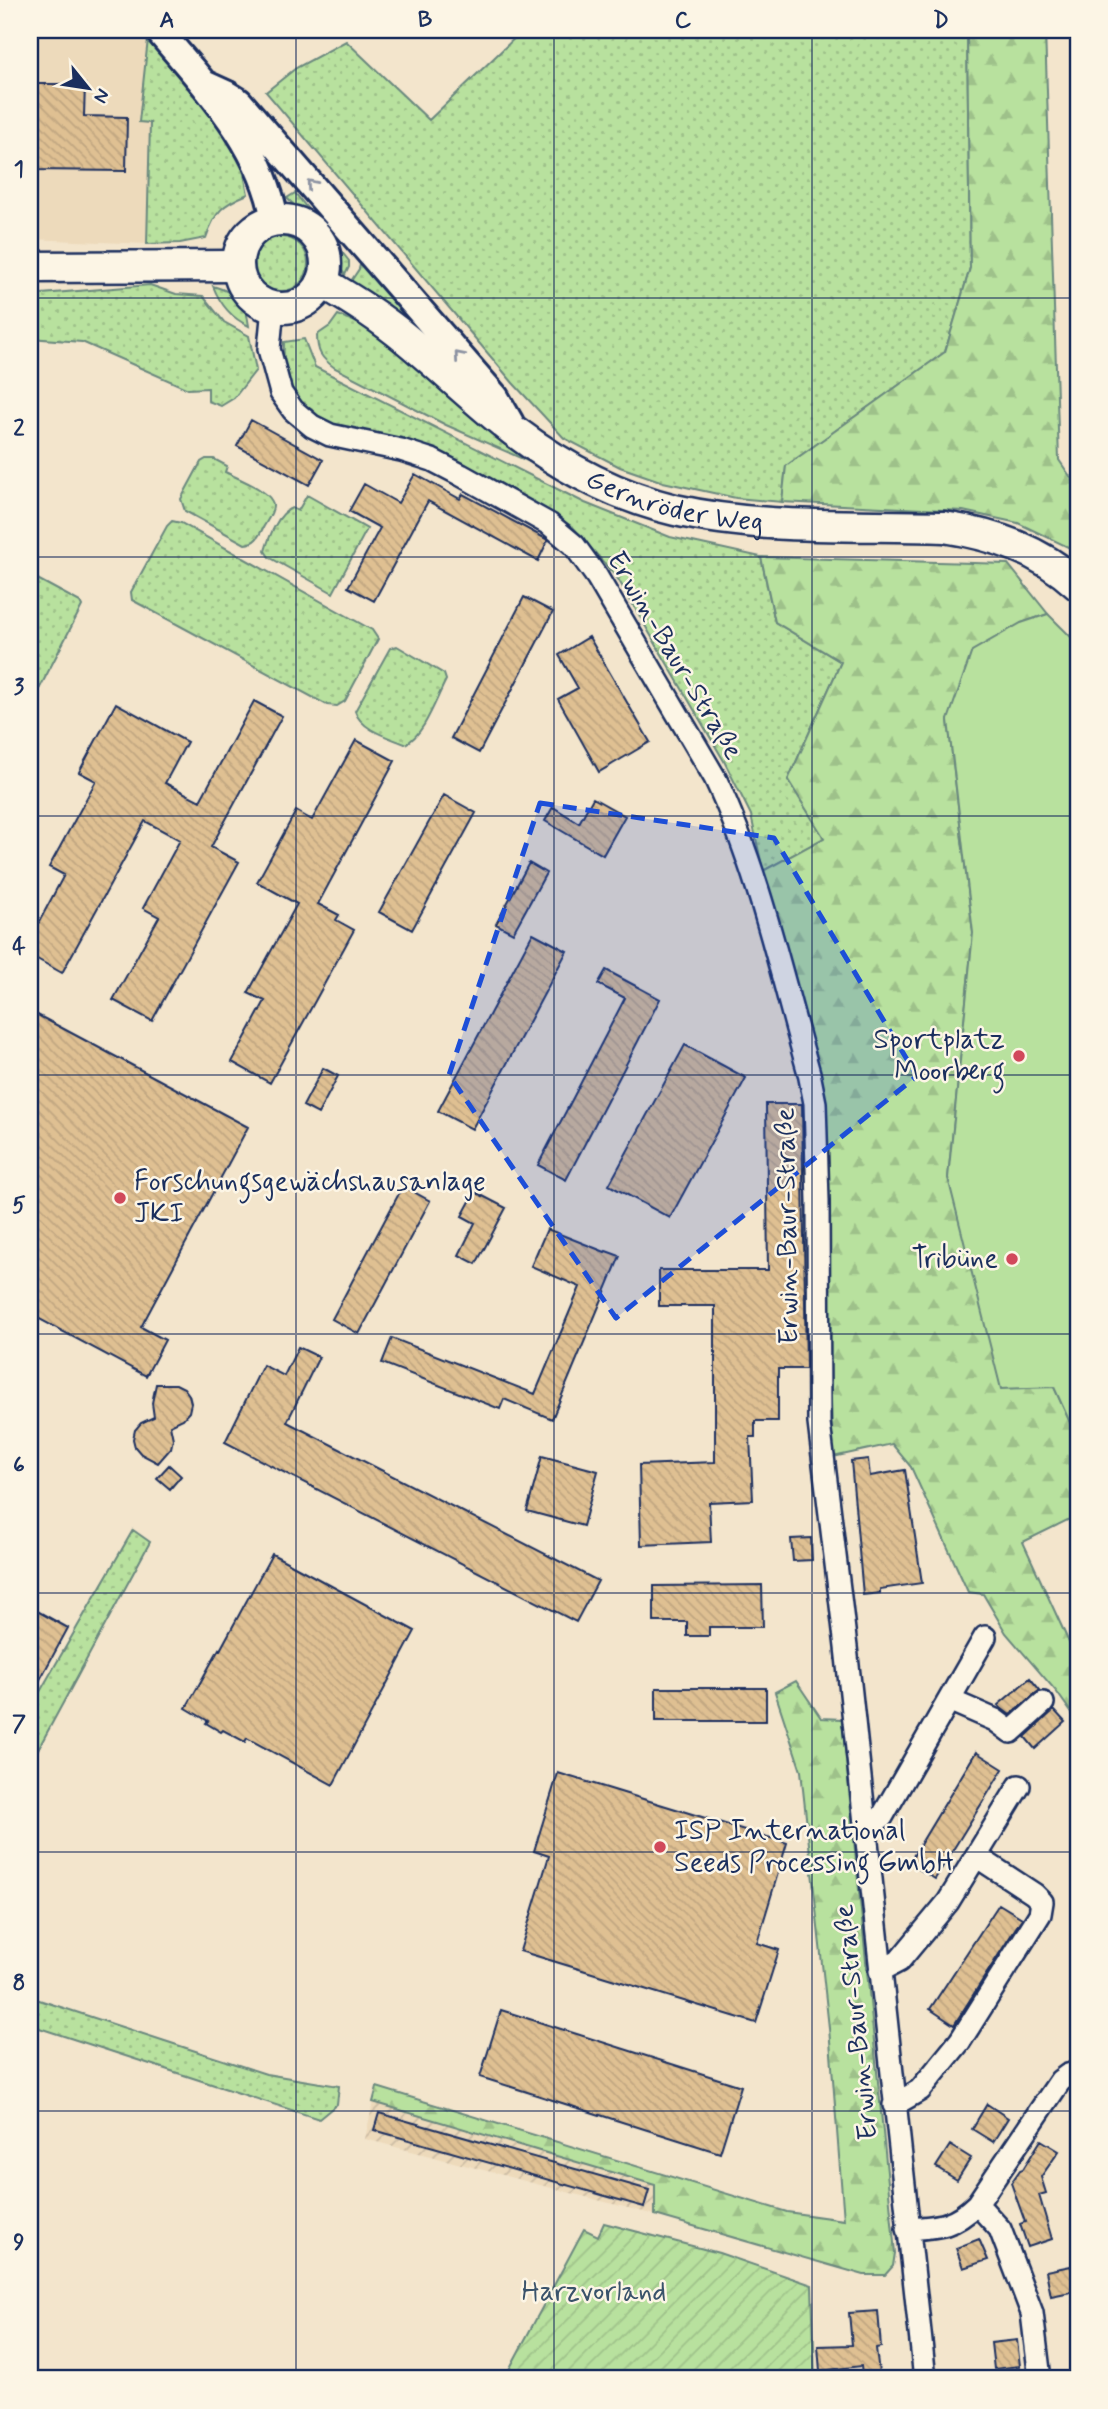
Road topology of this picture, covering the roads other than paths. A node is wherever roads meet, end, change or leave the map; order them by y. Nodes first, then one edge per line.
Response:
1 (158, 30) edge
2 (204, 85) junction
3 (275, 220) junction
4 (238, 266) junction
5 (30, 267) edge
6 (322, 282) junction
7 (273, 307) junction
8 (514, 431) junction
9 (1078, 585) edge
10 (985, 1637) dead end
11 (949, 1700) junction
12 (1043, 1703) dead end
13 (1019, 1786) dead end
14 (865, 1829) junction
15 (976, 1856) junction
16 (880, 1971) junction
17 (1078, 2072) edge
18 (894, 2105) junction
19 (977, 2204) junction
20 (907, 2229) junction
21 (925, 2379) edge
22 (1040, 2379) edge

1 - 2 street
2 - 3 street
8 -> 2 street
3 - 4 main road
3 - 6 main road
4 - 5 main road
4 - 7 main road
6 - 7 main road
6 - 8 main road, Gernröder Weg
7 - 14 street, Erwin-Baur-Straße
8 - 9 main road, Gernröder Weg
10 - 11 street
11 - 12 street
11 - 14 street
13 - 15 street
14 - 16 street, Erwin-Baur-Straße
15 - 16 street
15 - 18 street
16 - 18 street, Erwin-Baur-Straße
17 - 19 street
18 - 20 street, Erwin-Baur-Straße
19 - 20 street
19 - 22 street
20 - 21 street, Erwin-Baur-Straße

